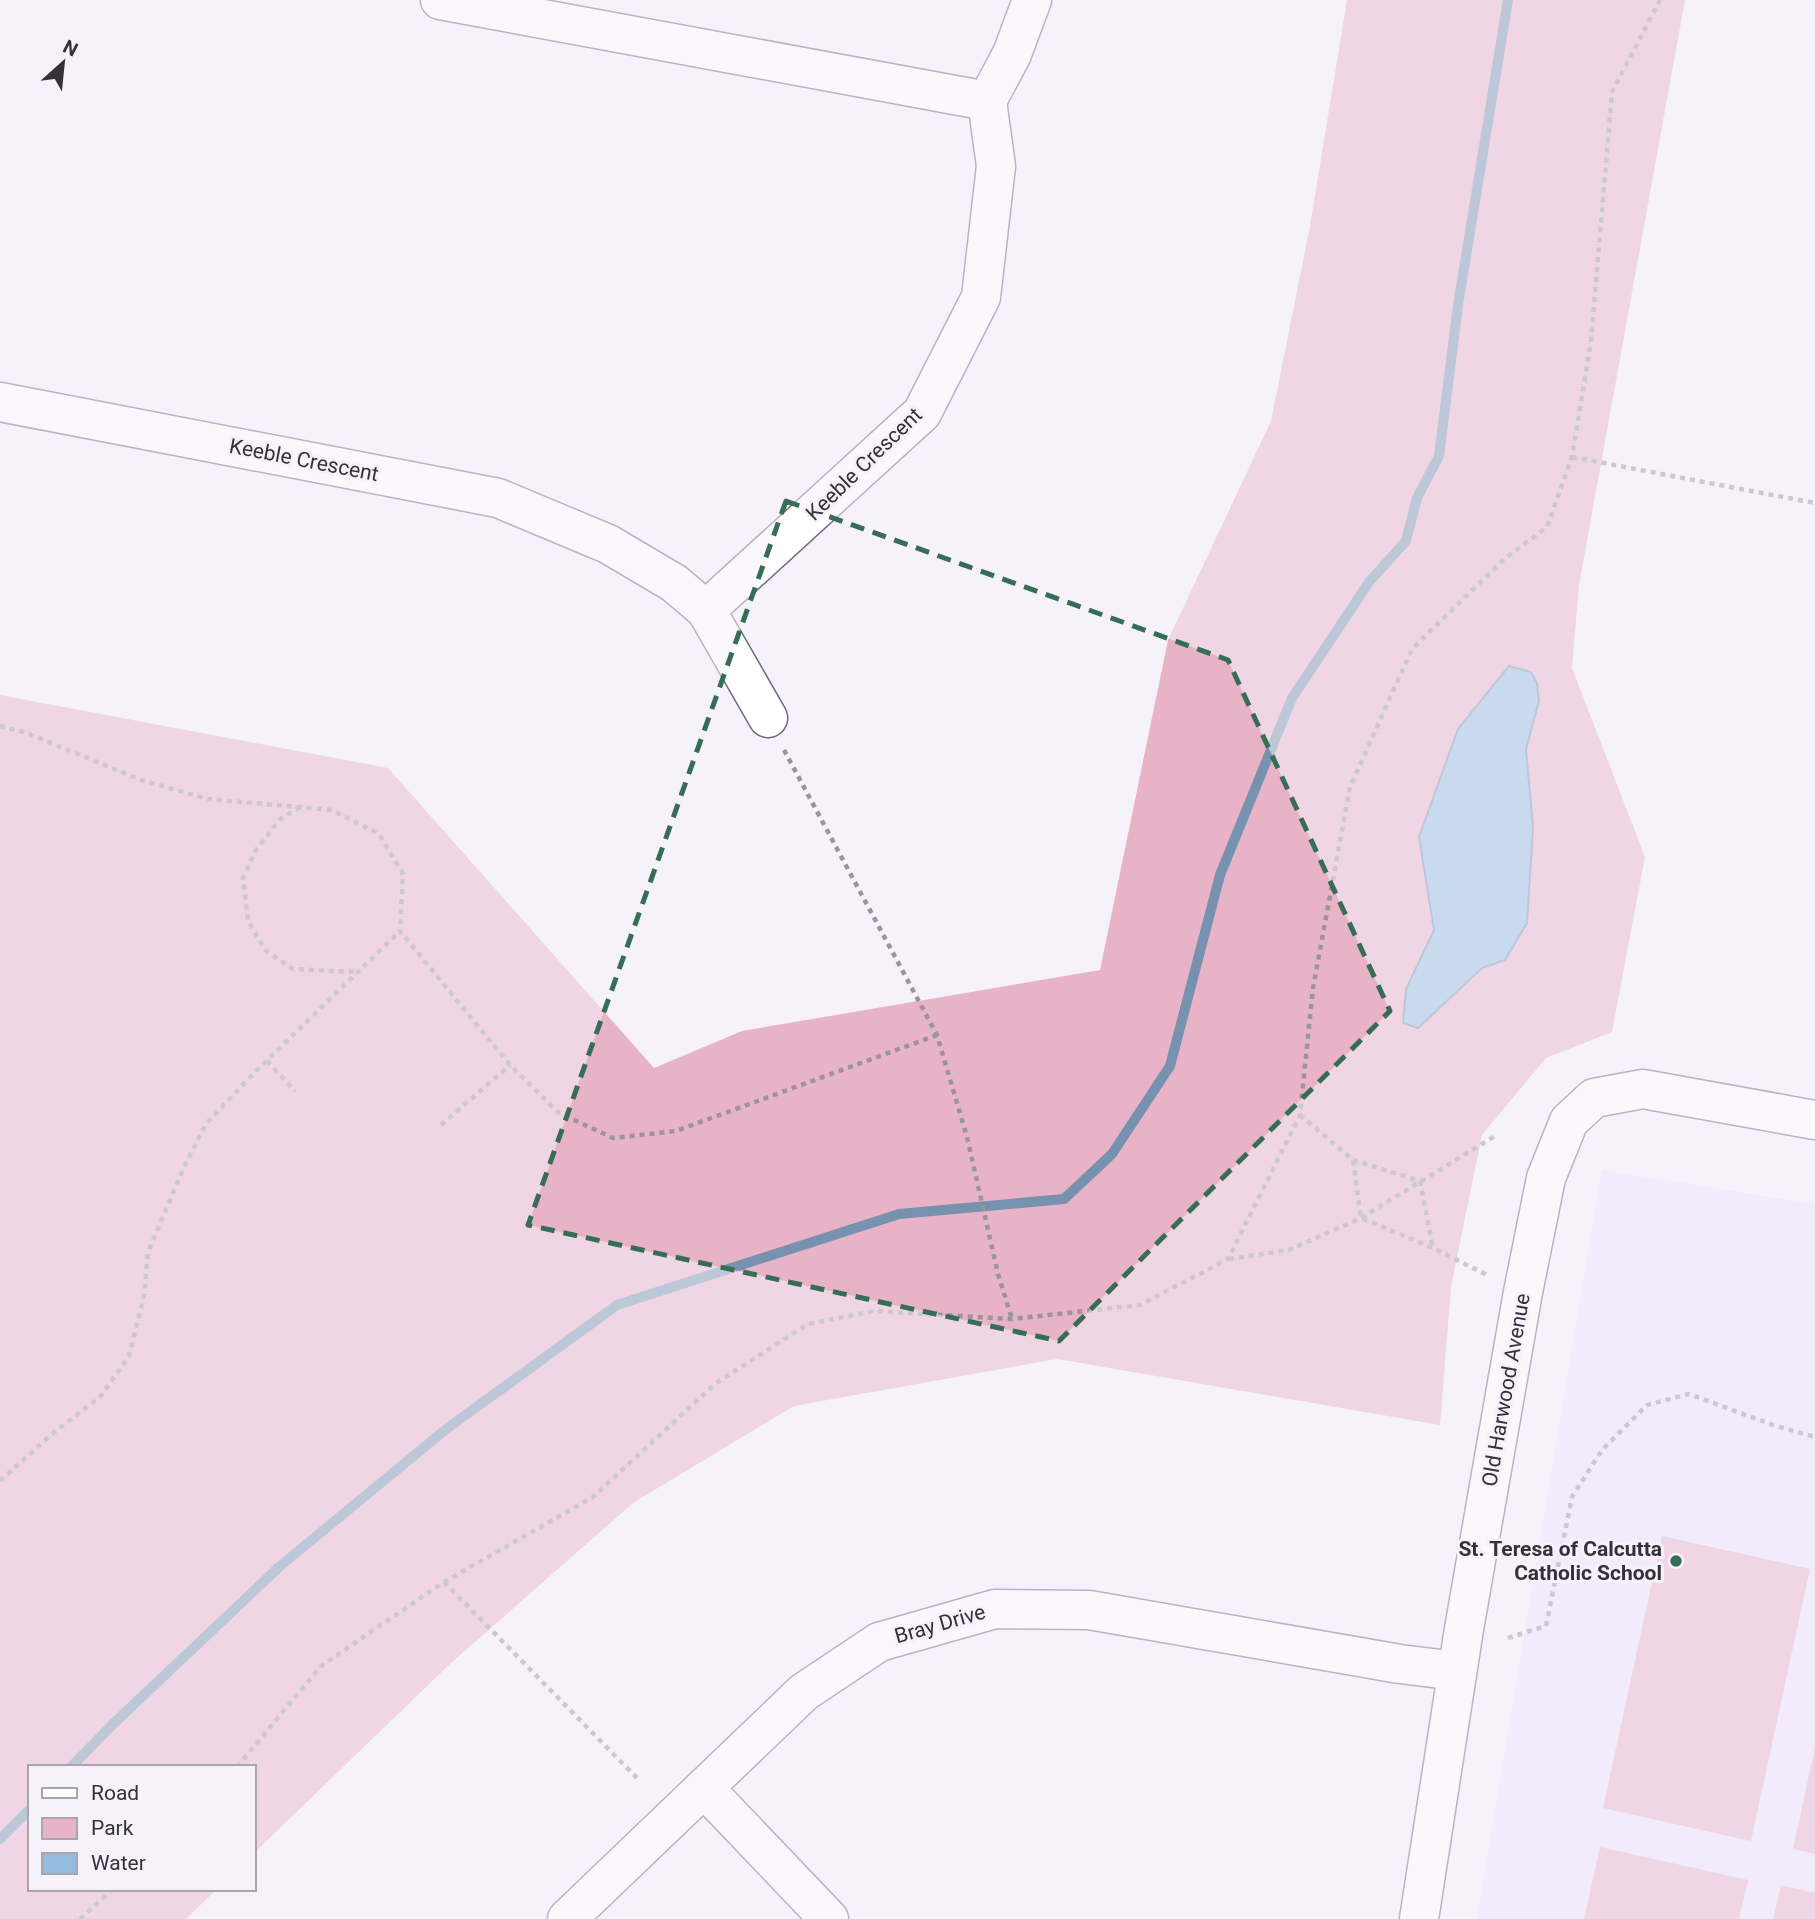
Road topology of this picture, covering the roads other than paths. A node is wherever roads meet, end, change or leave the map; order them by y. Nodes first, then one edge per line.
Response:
1 (440, 0) edge
2 (1032, 0) edge
3 (987, 101) junction
4 (0, 402) edge
5 (706, 610) junction
6 (768, 718) road end
7 (1815, 1120) edge
8 (1457, 1671) junction
9 (704, 1788) junction
10 (567, 1919) edge
11 (829, 1919) edge
12 (1419, 1919) edge

1 - 3 street
2 - 3 street
3 - 5 street, Keeble Crescent
4 - 5 street, Keeble Crescent
5 - 6 street
7 - 8 street, Old Harwood Avenue
8 - 9 street, Bray Drive
8 - 12 street, Old Harwood Avenue
9 - 10 street, Bray Drive
9 - 11 street

